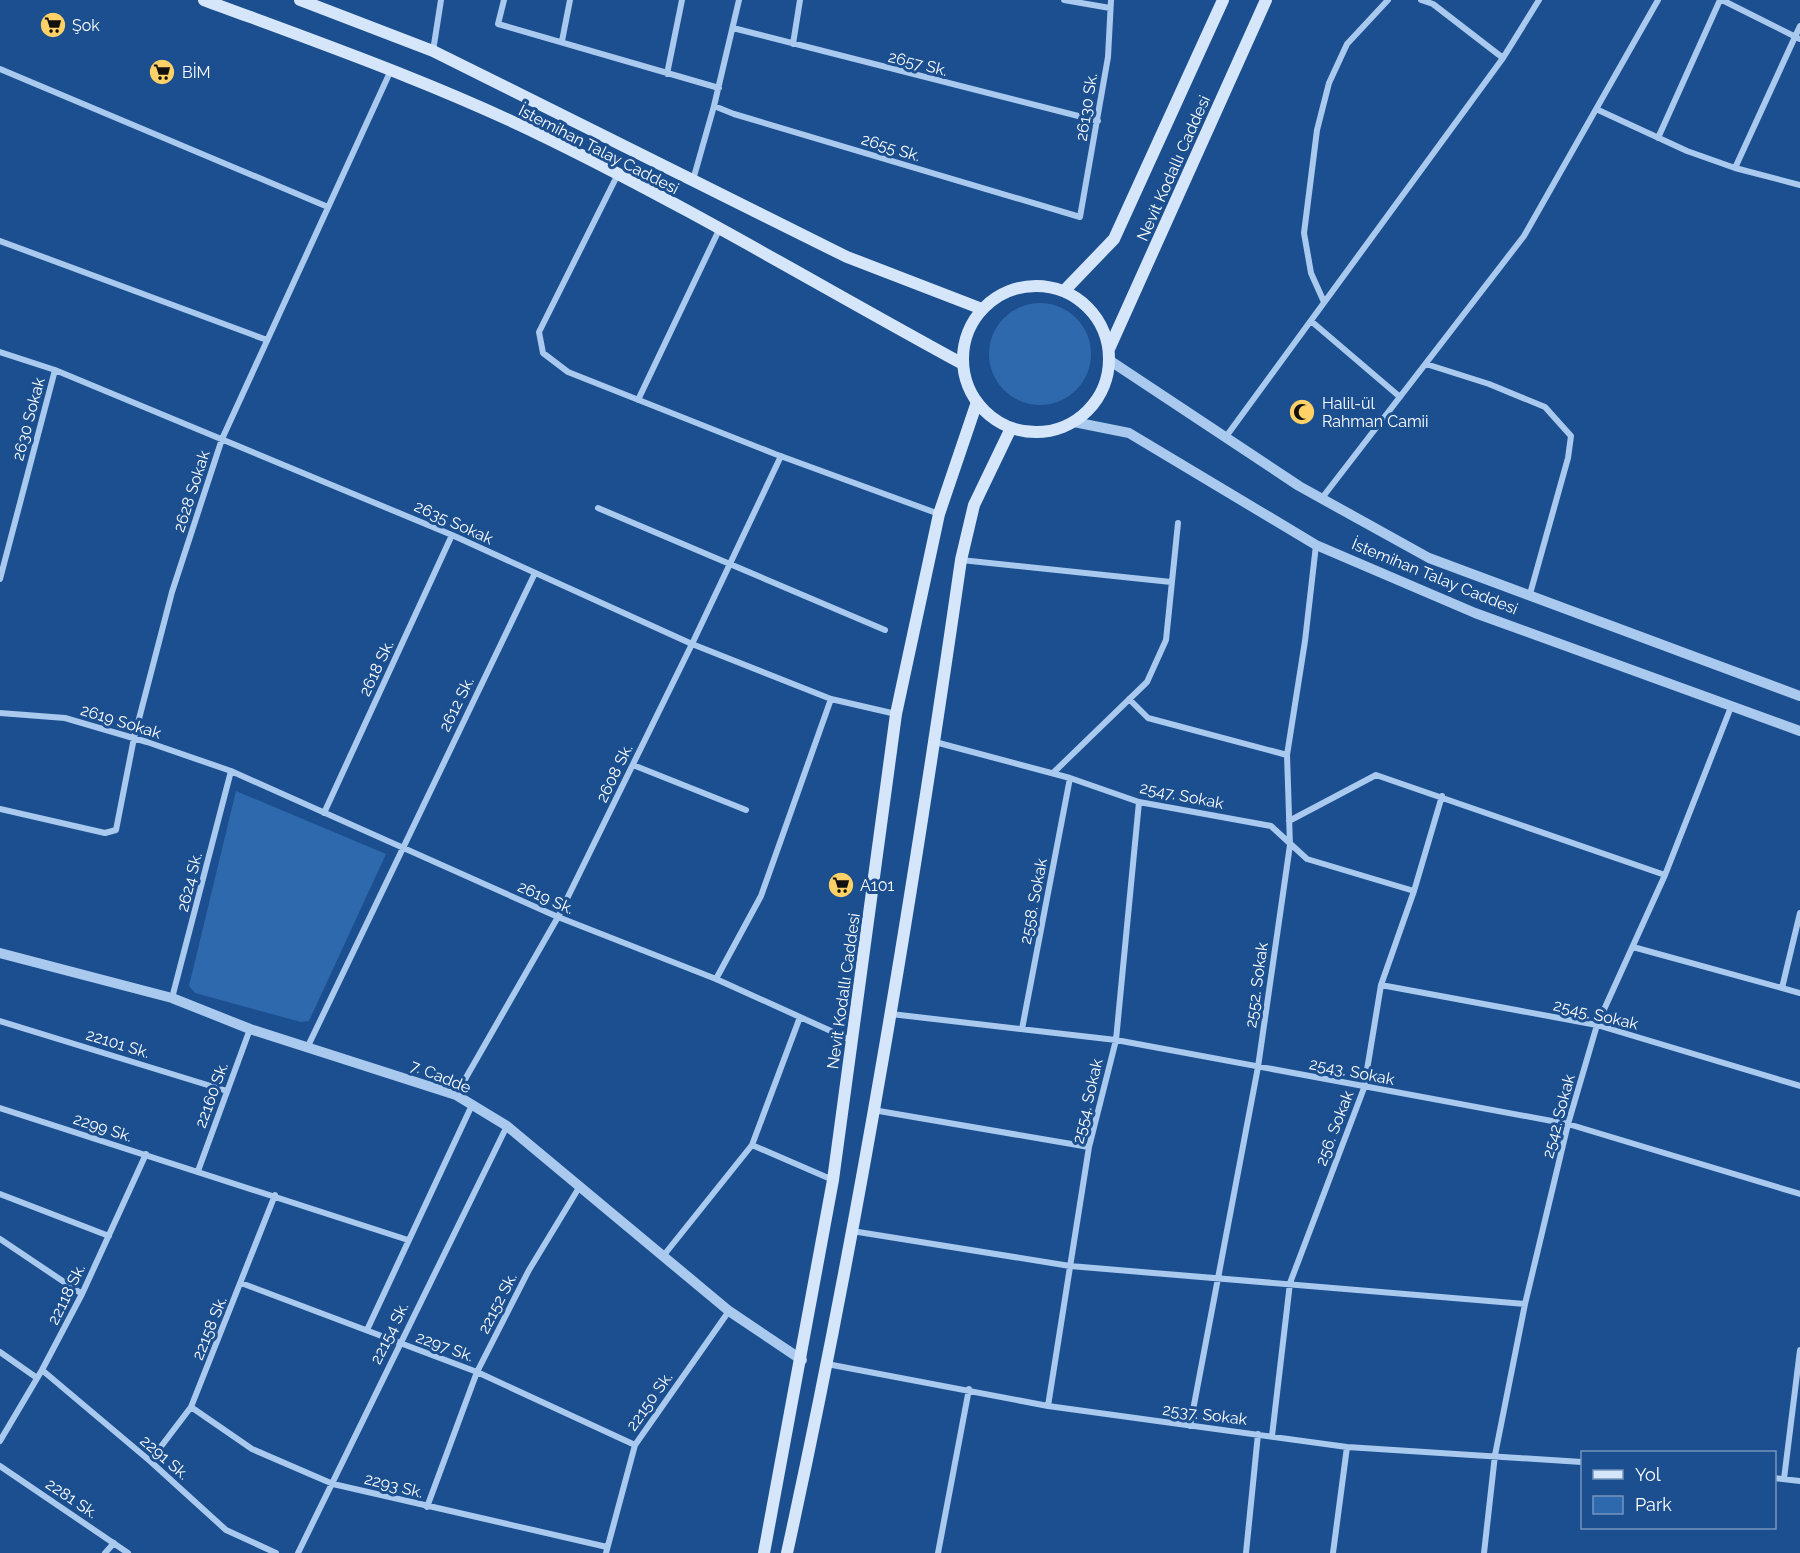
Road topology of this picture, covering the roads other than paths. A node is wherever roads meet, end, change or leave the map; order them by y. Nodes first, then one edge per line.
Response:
1 (204, 0) edge
2 (300, 0) edge
3 (441, 0) edge
4 (504, 0) edge
5 (570, 0) edge
6 (682, 0) edge
7 (739, 0) edge
8 (800, 0) edge
9 (1064, 0) edge
10 (1111, 0) edge
11 (1224, 0) edge
12 (1266, 0) edge
13 (1388, 0) edge
14 (1421, 0) edge
15 (1539, 0) edge
16 (1658, 0) edge
17 (1721, 0) edge
18 (1110, 8) junction
19 (1800, 26) edge
20 (733, 28) junction
21 (1797, 38) edge
22 (562, 42) junction
23 (793, 44) junction
24 (433, 51) junction
25 (1503, 58) junction
26 (0, 69) edge
27 (391, 70) junction
28 (667, 74) junction
29 (719, 88) junction
30 (714, 106) junction
31 (1596, 109) junction
32 (1098, 121) junction
33 (1658, 138) junction
34 (1735, 168) junction
35 (618, 174) junction
36 (693, 180) junction
37 (1800, 184) edge
38 (328, 207) junction
39 (1080, 218) joint
40 (719, 230) junction
41 (0, 241) edge
42 (1064, 291) junction
43 (1324, 302) junction
44 (982, 309) junction
45 (1311, 321) junction
46 (267, 340) junction
47 (0, 352) edge
48 (1109, 355) junction
49 (963, 364) junction
50 (1426, 364) junction
51 (55, 370) junction
52 (1400, 397) junction
53 (638, 400) junction
54 (977, 402) junction
55 (1074, 422) junction
56 (1011, 428) junction
57 (1225, 438) junction
58 (222, 439) junction
59 (781, 456) junction
60 (1322, 498) junction
61 (598, 508) dead end
62 (939, 514) junction
63 (1178, 523) dead end
64 (452, 535) junction
65 (1316, 544) junction
66 (961, 560) junction
67 (730, 564) junction
68 (535, 573) junction
69 (0, 579) edge
70 (1171, 582) junction
71 (1530, 594) junction
72 (885, 630) dead end
73 (692, 644) junction
74 (1800, 696) edge
75 (831, 699) junction
76 (1129, 699) junction
77 (1731, 707) junction
78 (0, 713) edge
79 (896, 714) junction
80 (1800, 731) edge
81 (134, 738) junction
82 (935, 742) junction
83 (1287, 755) junction
84 (633, 765) junction
85 (231, 771) junction
86 (1053, 773) junction
87 (1070, 778) junction
88 (1442, 796) junction
89 (1139, 802) junction
90 (0, 809) edge
91 (746, 810) dead end
92 (324, 813) junction
93 (1289, 821) junction
94 (1290, 845) junction
95 (402, 847) junction
96 (1665, 874) junction
97 (1414, 891) junction
98 (1800, 913) edge
99 (558, 917) junction
100 (1633, 946) junction
101 (0, 953) edge
102 (716, 979) junction
103 (1381, 985) junction
104 (1782, 988) junction
105 (1800, 993) edge
106 (172, 999) junction
107 (891, 1014) junction
108 (800, 1017) junction
109 (0, 1021) edge
110 (1597, 1025) junction
111 (250, 1029) junction
112 (1022, 1029) junction
113 (1116, 1040) junction
114 (853, 1041) junction
115 (308, 1046) junction
116 (1258, 1067) junction
117 (1800, 1086) edge
118 (1364, 1088) junction
119 (227, 1091) junction
120 (456, 1095) junction
121 (472, 1105) junction
122 (0, 1108) edge
123 (872, 1110) junction
124 (1568, 1124) junction
125 (507, 1126) junction
126 (752, 1145) junction
127 (1089, 1147) junction
128 (146, 1154) junction
129 (198, 1171) junction
130 (833, 1180) junction
131 (580, 1186) junction
132 (0, 1194) edge
133 (1800, 1194) edge
134 (274, 1195) junction
135 (852, 1231) junction
136 (109, 1236) junction
137 (0, 1239) edge
138 (408, 1240) junction
139 (664, 1255) junction
140 (1070, 1266) junction
141 (1218, 1280) junction
142 (241, 1283) junction
143 (1290, 1283) junction
144 (82, 1294) junction
145 (1525, 1304) junction
146 (729, 1311) junction
147 (367, 1330) junction
148 (399, 1344) junction
149 (1800, 1350) edge
150 (0, 1352) edge
151 (801, 1360) junction
152 (827, 1364) junction
153 (42, 1370) junction
154 (477, 1372) junction
155 (37, 1378) junction
156 (969, 1389) junction
157 (1048, 1406) junction
158 (191, 1407) junction
159 (1190, 1426) junction
160 (1258, 1434) junction
161 (1272, 1436) junction
162 (0, 1441) edge
163 (635, 1445) junction
164 (1347, 1447) junction
165 (1495, 1455) junction
166 (150, 1461) junction
167 (1581, 1462) edge
168 (0, 1466) edge
169 (1776, 1478) edge
170 (1784, 1479) junction
171 (1800, 1480) edge
172 (333, 1484) junction
173 (427, 1507) junction
174 (114, 1543) junction
175 (606, 1550) edge
176 (787, 1551) edge
177 (105, 1553) edge
178 (128, 1553) edge
179 (276, 1553) edge
180 (298, 1553) edge
181 (764, 1553) edge
182 (938, 1553) edge
183 (1246, 1553) edge
184 (1333, 1553) edge
185 (1484, 1553) edge

1 - 27 main road, İstemihan Talay Caddesi
2 - 24 main road, İstemihan Talay Caddesi
3 - 24 street
4 - 22 street
5 - 22 street
6 - 28 street
7 - 20 street
8 - 23 street
9 - 18 street
10 - 18 street, 26130 Sk.
11 - 42 main road
12 - 48 main road, Nevit Kodallı Caddesi
13 - 43 street
14 - 25 street
15 - 25 street
16 - 31 street
17 - 21 street
17 - 33 street
18 - 32 street, 26130 Sk.
19 - 21 street
20 - 23 street, 2657 Sk.
20 - 29 street
21 - 34 street
22 - 28 street
23 - 32 street, 2657 Sk.
24 - 36 main road, İstemihan Talay Caddesi
25 - 43 street
26 - 38 street
27 - 35 main road, İstemihan Talay Caddesi
27 - 38 street, 2628 Sokak
28 - 29 street
29 - 30 street
30 - 36 street
30 - 39 street, 2655 Sk.
31 - 33 street
31 - 50 street
32 - 39 street, 26130 Sk.
33 - 34 street
34 - 37 street
35 - 40 main road, İstemihan Talay Caddesi
35 - 53 street
36 - 44 main road, İstemihan Talay Caddesi
38 - 46 street, 2628 Sokak
40 - 49 main road, İstemihan Talay Caddesi
40 - 53 street
41 - 46 street
42 - 44 main road
42 - 48 main road
43 - 45 street
44 - 49 main road
45 - 52 street
45 - 57 street
46 - 58 street, 2628 Sokak
47 - 51 street, 2635 Sokak
48 - 55 main road
48 - 57 street, İstemihan Talay Caddesi
49 - 54 main road
50 - 52 street
50 - 71 street
51 - 58 street, 2635 Sokak
51 - 69 street, 2630 Sokak
52 - 60 street
53 - 59 street
54 - 56 main road
54 - 62 main road, Nevit Kodallı Caddesi
55 - 56 main road
55 - 65 street, İstemihan Talay Caddesi
56 - 66 main road
57 - 60 street, İstemihan Talay Caddesi
58 - 64 street, 2635 Sokak
58 - 81 street, 2628 Sokak
59 - 62 street
59 - 67 street, 2608 Sk.
60 - 71 street, İstemihan Talay Caddesi
61 - 67 street
62 - 79 main road, Nevit Kodallı Caddesi
63 - 70 street
64 - 68 street, 2635 Sokak
64 - 92 street, 2618 Sk.
65 - 77 street, İstemihan Talay Caddesi
65 - 83 street, 2552. Sokak
66 - 70 street
66 - 82 main road
67 - 72 street
67 - 73 street, 2608 Sk.
68 - 73 street, 2635 Sokak
68 - 95 street, 2612 Sk.
70 - 76 street
71 - 74 street, İstemihan Talay Caddesi
73 - 75 street, 2635 Sokak
73 - 84 street, 2608 Sk.
75 - 79 street, 2635 Sokak
75 - 102 street
76 - 83 street
76 - 86 street
77 - 80 street, İstemihan Talay Caddesi
77 - 96 street, 2542. Sokak
78 - 81 street, 2619 Sokak
79 - 114 main road, Nevit Kodallı Caddesi
81 - 85 street, 2619 Sokak
81 - 90 street, 2628 Sokak
82 - 86 street, 2547. Sokak
82 - 107 main road
83 - 93 street, 2552. Sokak
84 - 91 street
84 - 99 street, 2608 Sk.
85 - 92 street, 2619 Sk.
85 - 106 street, 2624 Sk.
86 - 87 street, 2547. Sokak
87 - 89 street, 2547. Sokak
87 - 112 street, 2558. Sokak
88 - 93 street
88 - 96 street
88 - 97 street, 256. Sokak
89 - 94 street, 2547. Sokak
89 - 113 street, 2554. Sokak
92 - 95 street, 2619 Sk.
93 - 94 street, 2552. Sokak
94 - 97 street, 2547. Sokak
94 - 116 street, 2552. Sokak
95 - 99 street, 2619 Sk.
95 - 115 street, 2612 Sk.
96 - 100 street, 2542. Sokak
97 - 103 street, 256. Sokak
98 - 104 street
99 - 102 street, 2619 Sk.
99 - 120 street, 2608 Sk.
100 - 104 street
100 - 110 street, 2542. Sokak
101 - 106 street, 7. Cadde
102 - 108 street, 2619 Sk.
103 - 110 street, 2545. Sokak
103 - 118 street, 256. Sokak
104 - 105 street
106 - 111 street, 7. Cadde
107 - 112 street, 2543. Sokak
107 - 123 main road
108 - 114 street, 2619 Sk.
108 - 126 street
109 - 119 street, 22101 Sk.
110 - 117 street, 2545. Sokak
110 - 124 street, 2542. Sokak
111 - 115 street, 7. Cadde
111 - 119 street, 22160 Sk.
112 - 113 street, 2543. Sokak
113 - 116 street, 2543. Sokak
113 - 127 street, 2554. Sokak
114 - 130 main road, Nevit Kodallı Caddesi
115 - 120 street, 7. Cadde
116 - 118 street, 2543. Sokak
116 - 141 street, 2552. Sokak
118 - 124 street, 2543. Sokak
118 - 143 street, 256. Sokak
119 - 129 street, 22160 Sk.
120 - 121 street, 7. Cadde
121 - 125 street, 7. Cadde
121 - 138 street
122 - 128 street, 2299 Sk.
123 - 127 street
123 - 135 main road
124 - 133 street, 2543. Sokak
124 - 145 street, 2542. Sokak
125 - 131 street, 7. Cadde
125 - 148 street, 22154 Sk.
126 - 130 street
126 - 139 street
127 - 140 street, 2554. Sokak
128 - 129 street, 2299 Sk.
128 - 136 street, 22118 Sk.
129 - 134 street, 2299 Sk.
130 - 151 main road, Nevit Kodallı Caddesi
131 - 139 street, 7. Cadde
131 - 154 street, 22152 Sk.
132 - 136 street
134 - 138 street, 2299 Sk.
134 - 142 street, 22158 Sk.
135 - 140 street
135 - 152 main road
136 - 144 street, 22118 Sk.
137 - 144 street
138 - 147 street
139 - 146 street, 7. Cadde
140 - 141 street
140 - 157 street, 2554. Sokak
141 - 143 street
141 - 159 street, 2552. Sokak
142 - 147 street, 2297 Sk.
142 - 158 street, 22158 Sk.
143 - 145 street
143 - 161 street, 256. Sokak
144 - 153 street, 22118 Sk.
145 - 165 street, 2542. Sokak
146 - 151 street, 7. Cadde
146 - 163 street, 22150 Sk.
147 - 148 street, 2297 Sk.
148 - 154 street, 2297 Sk.
148 - 172 street, 22154 Sk.
149 - 170 street
150 - 155 street
151 - 181 main road, Nevit Kodallı Caddesi
152 - 156 street, 2537. Sokak
152 - 176 main road
153 - 155 street, 22118 Sk.
153 - 166 street, 2291 Sk.
154 - 163 street, 2297 Sk.
154 - 173 street, 22152 Sk.
155 - 162 street, 22118 Sk.
156 - 157 street, 2537. Sokak
156 - 182 street
157 - 159 street, 2537. Sokak
158 - 166 street, 22158 Sk.
158 - 172 street, 2293 Sk.
159 - 160 street, 2537. Sokak
160 - 161 street, 2537. Sokak
160 - 183 street
161 - 164 street, 2537. Sokak
163 - 175 street, 22150 Sk.
164 - 165 street, 2537. Sokak
164 - 184 street
165 - 167 street, 2537. Sokak
165 - 185 street, 2542. Sokak
166 - 179 street, 2291 Sk.
168 - 174 street, 2281 Sk.
169 - 170 street
170 - 171 street
172 - 173 street, 2293 Sk.
172 - 180 street, 22154 Sk.
173 - 175 street, 2293 Sk.
174 - 177 street
174 - 178 street, 2281 Sk.

